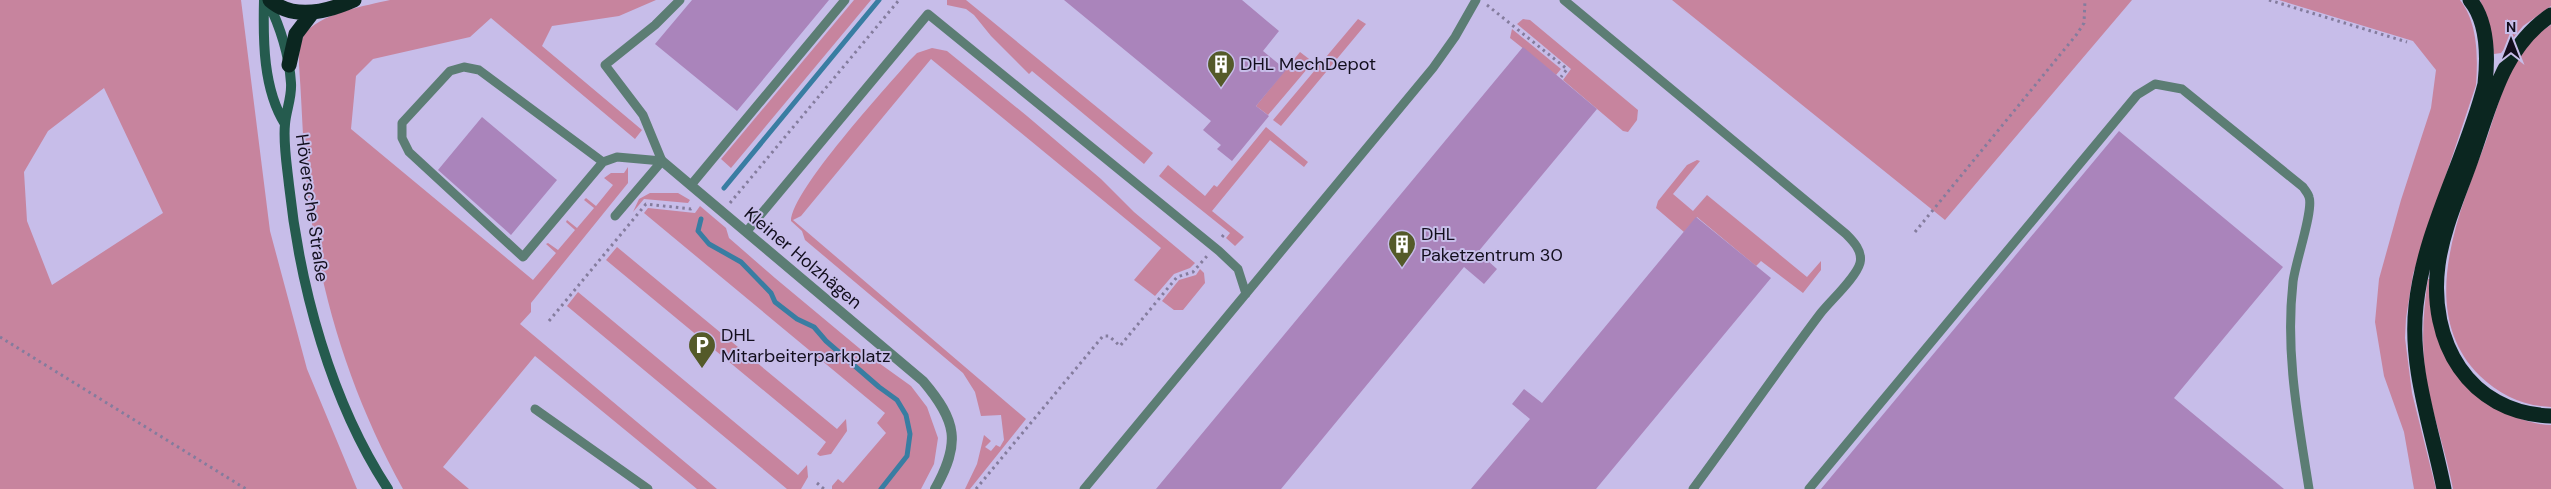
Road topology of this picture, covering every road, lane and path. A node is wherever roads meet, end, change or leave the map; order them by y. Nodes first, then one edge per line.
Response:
1 (267, 0) edge
2 (354, 0) edge
3 (680, 0) edge
4 (845, 0) edge
5 (899, 0) edge
6 (1476, 0) edge
7 (1481, 0) edge
8 (1564, 0) edge
9 (2085, 0) edge
10 (2269, 0) edge
11 (2470, 0) edge
12 (312, 13) junction
13 (2551, 15) edge
14 (2407, 42) dead end
15 (289, 65) junction
16 (1561, 77) dead end
17 (285, 124) junction
18 (662, 161) junction
19 (603, 162) junction
20 (690, 185) junction
21 (703, 195) junction
22 (723, 212) junction
23 (615, 216) dead end
24 (747, 232) junction
25 (1226, 232) dead end
26 (1915, 232) dead end
27 (1214, 247) junction
28 (1246, 294) junction
29 (549, 321) dead end
30 (0, 337) edge
31 (535, 409) dead end
32 (2551, 416) edge
33 (817, 483) dead end
34 (246, 489) edge
35 (388, 489) edge
36 (648, 489) edge
37 (824, 489) edge
38 (935, 489) edge
39 (976, 489) edge
40 (1084, 489) edge
41 (1693, 489) edge
42 (1809, 489) edge
43 (2309, 489) edge
44 (2444, 489) edge

1 - 12 highway
1 - 15 street, Höversche Straße
1 - 17 street, Höversche Straße
2 - 12 highway
3 - 18 lane
4 - 20 lane
5 - 22 path
6 - 28 lane
7 - 16 path
8 - 41 lane
9 - 26 path
10 - 14 path
11 - 44 highway
12 - 15 highway
13 - 32 highway
15 - 17 street, Höversche Straße
17 - 35 street, Höversche Straße
18 - 19 lane
18 - 20 street, Kleiner Holzhägen
18 - 23 lane
19 - 19 lane
20 - 21 street, Kleiner Holzhägen
21 - 22 street, Kleiner Holzhägen
21 - 29 path
22 - 24 street, Kleiner Holzhägen
24 - 27 lane
24 - 38 street, Kleiner Holzhägen
25 - 27 path
27 - 28 lane
27 - 39 path
28 - 40 lane
30 - 34 path
31 - 36 lane
33 - 37 path
42 - 43 lane

